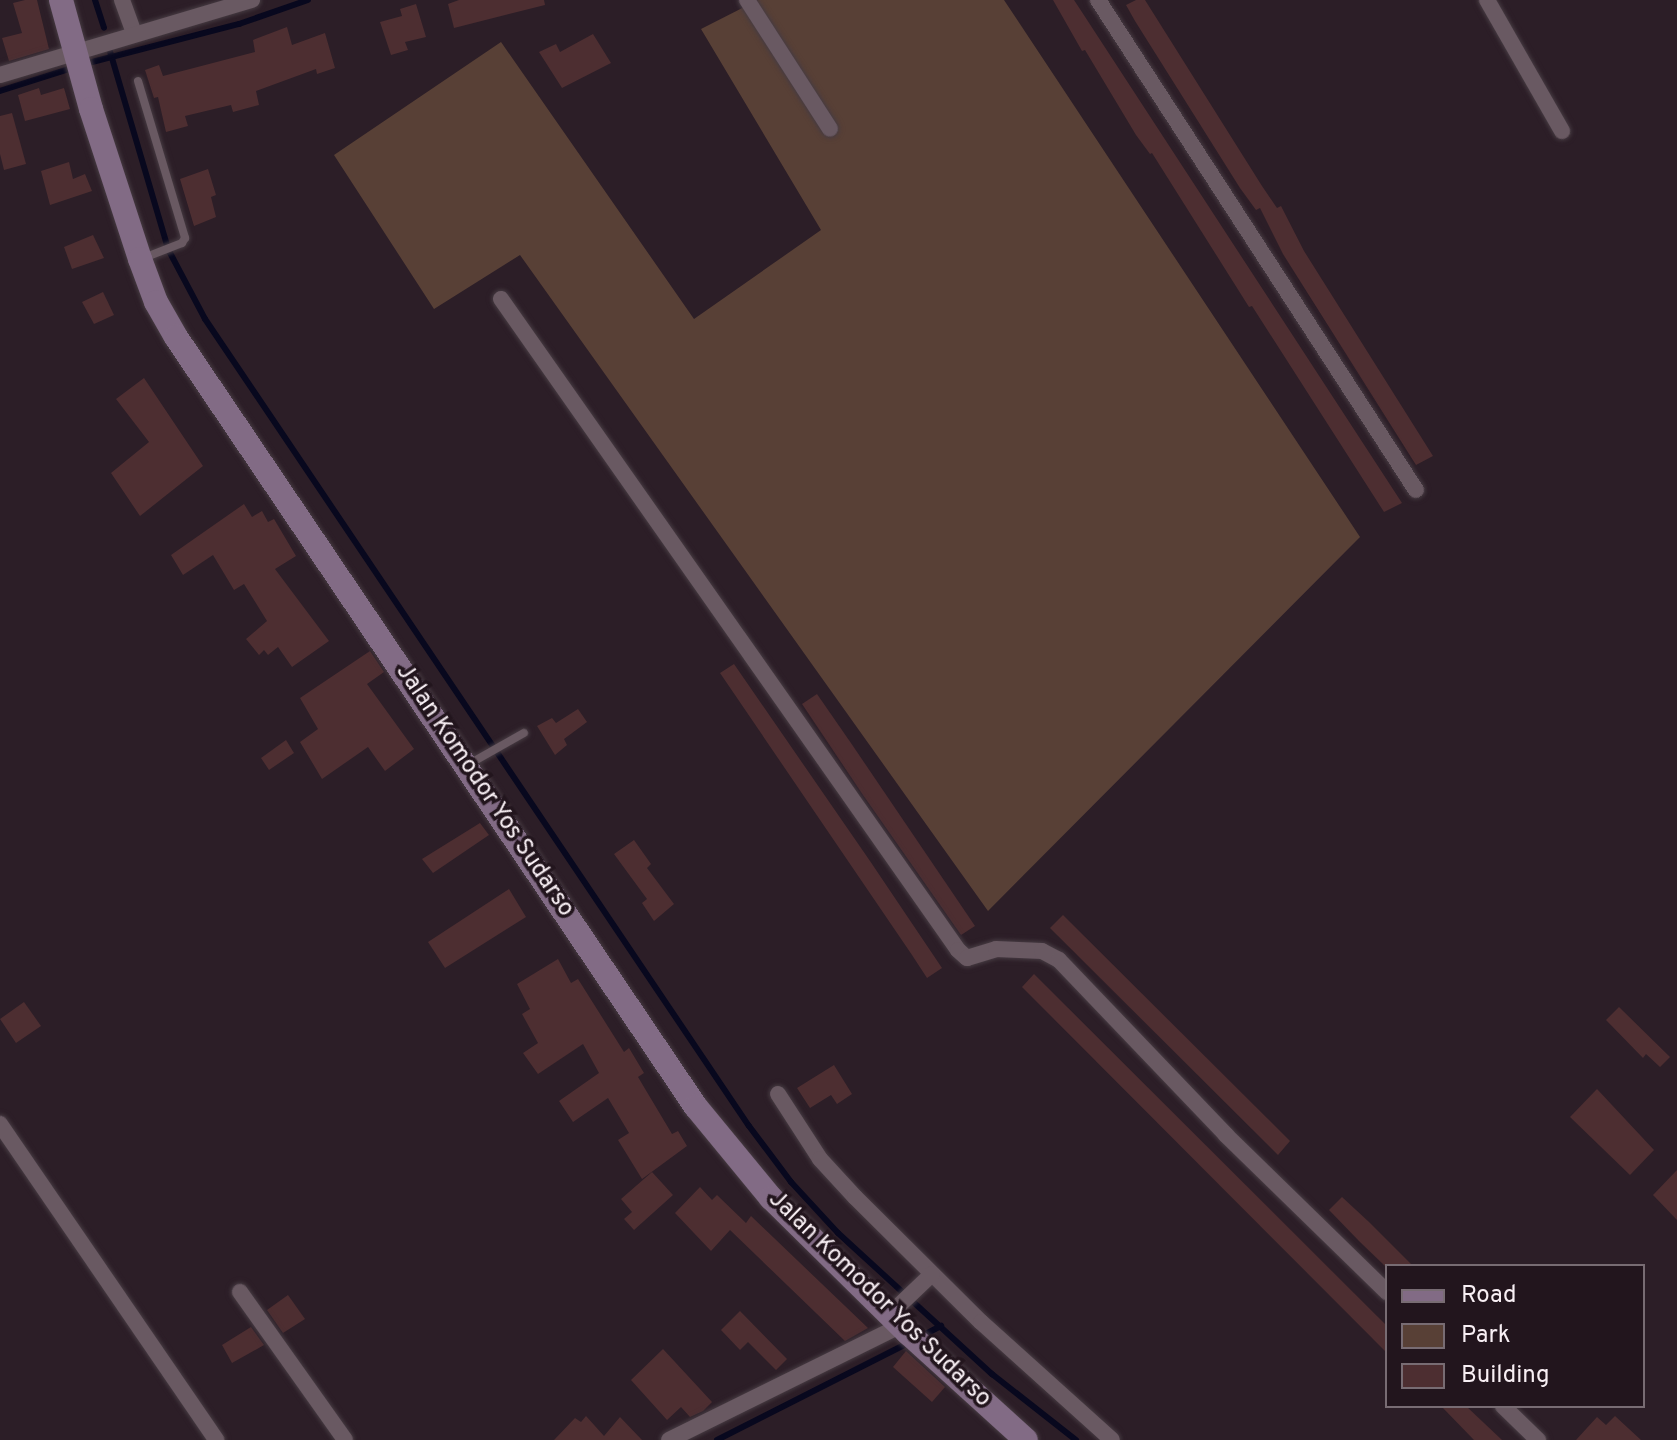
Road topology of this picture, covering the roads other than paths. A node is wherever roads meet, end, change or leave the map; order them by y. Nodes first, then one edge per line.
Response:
1 (61, 0) edge
2 (122, 0) edge
3 (252, 0) edge
4 (747, 0) edge
5 (1098, 0) edge
6 (1487, 0) edge
7 (134, 33) junction
8 (77, 52) junction
9 (0, 75) edge
10 (138, 81) dead end
11 (830, 129) dead end
12 (1562, 131) dead end
13 (148, 256) junction
14 (501, 299) dead end
15 (1416, 490) dead end
16 (524, 733) dead end
17 (475, 761) junction
18 (778, 1094) dead end
19 (0, 1124) edge
20 (928, 1278) junction
21 (1385, 1290) edge
22 (240, 1292) dead end
23 (905, 1325) junction
24 (1505, 1408) edge
25 (216, 1440) edge
26 (345, 1440) edge
27 (669, 1440) edge
28 (1026, 1440) edge
29 (1112, 1440) edge
30 (1538, 1440) edge

1 - 8 street, Jalan Komodor Yos Sudarso
2 - 7 street
3 - 7 street
4 - 11 street
5 - 15 street
6 - 12 street
7 - 8 street
8 - 9 street
8 - 13 street, Jalan Komodor Yos Sudarso
10 - 13 lane
13 - 17 street, Jalan Komodor Yos Sudarso
14 - 21 street
16 - 17 lane
17 - 23 street, Jalan Komodor Yos Sudarso
18 - 20 street
19 - 25 street
20 - 23 street
20 - 29 street
22 - 26 street
23 - 27 street
23 - 28 street, Jalan Komodor Yos Sudarso
24 - 30 street

